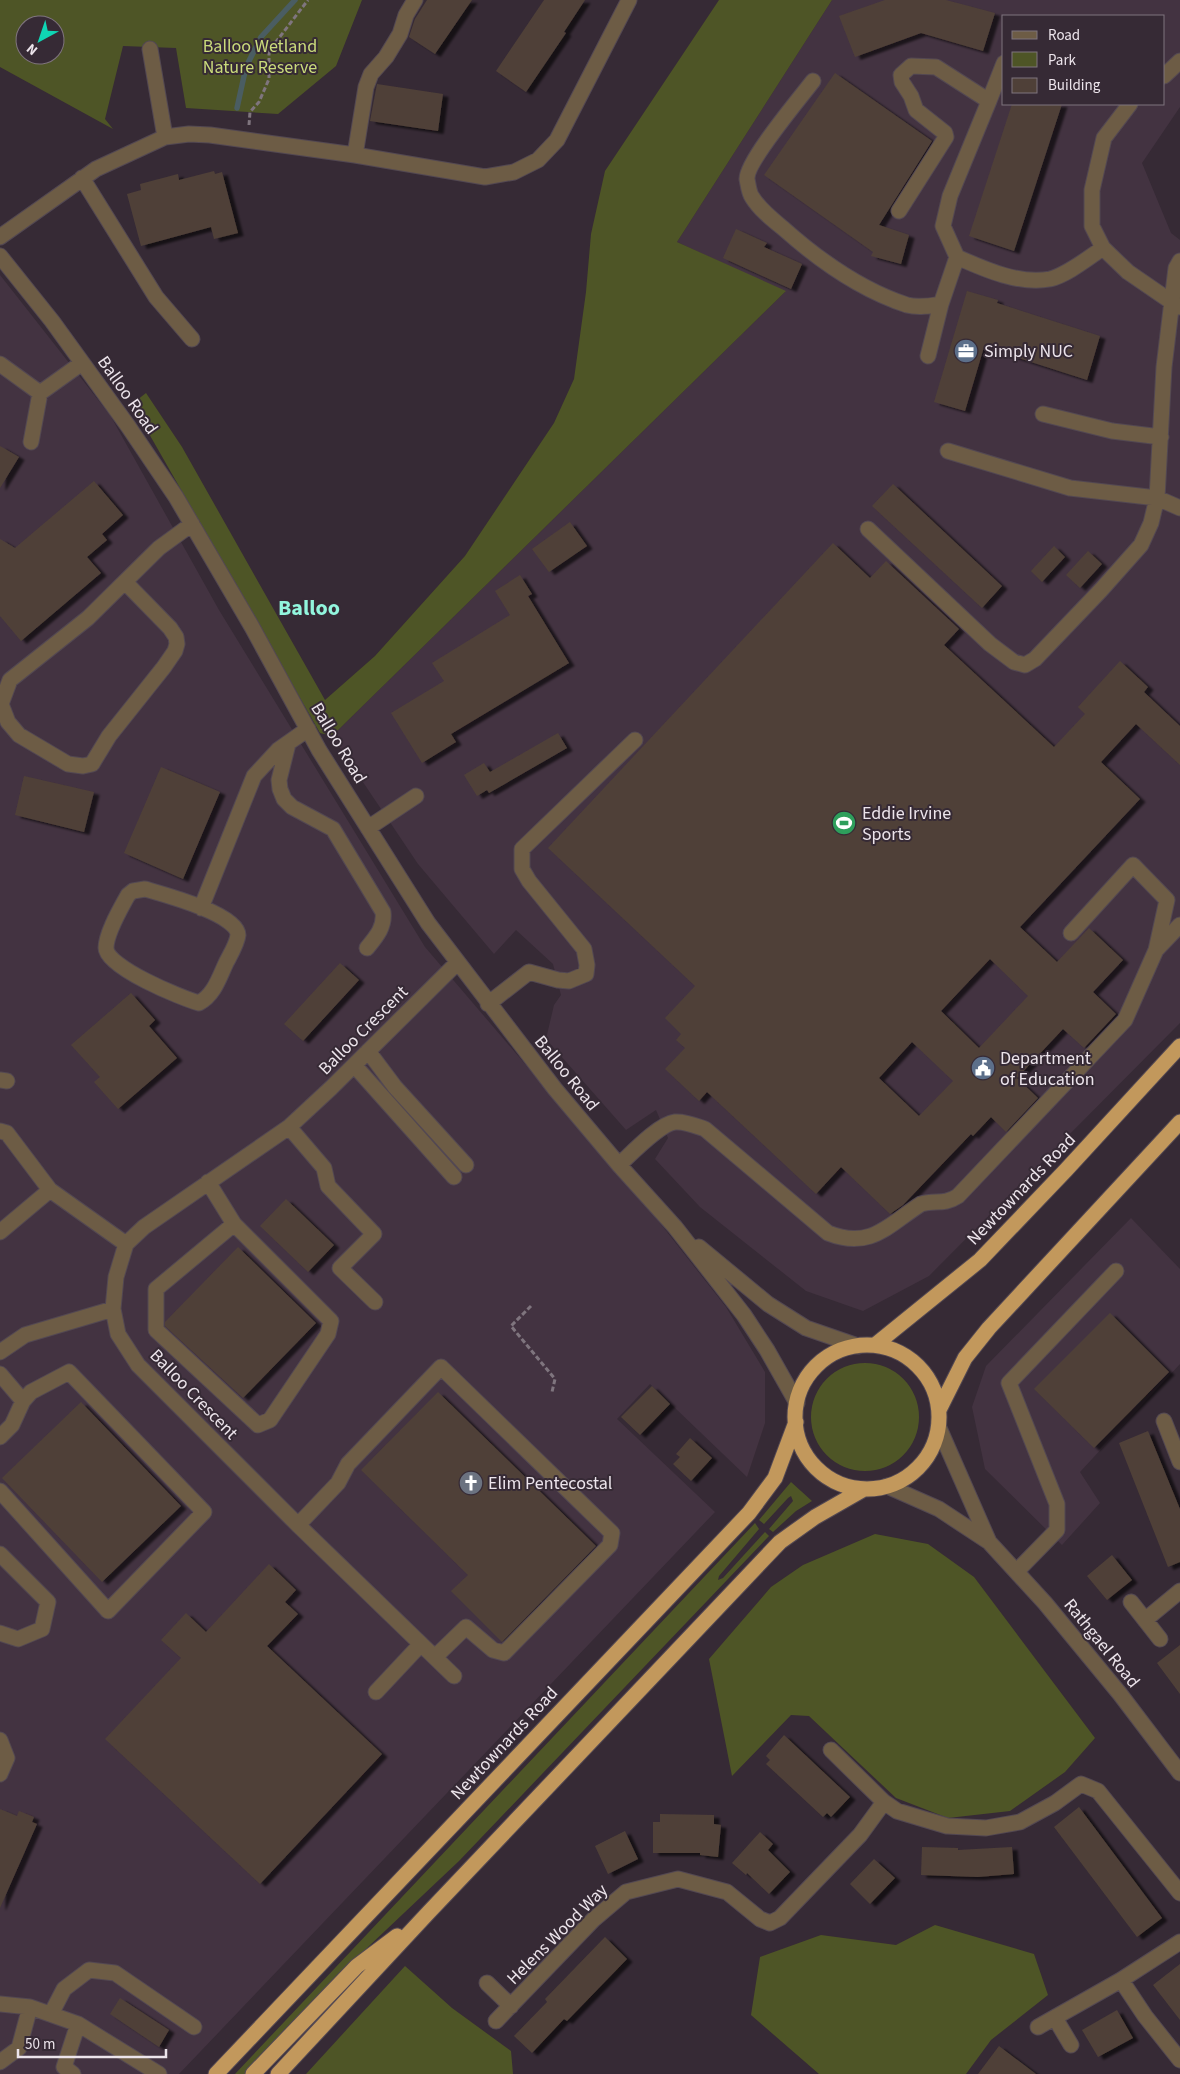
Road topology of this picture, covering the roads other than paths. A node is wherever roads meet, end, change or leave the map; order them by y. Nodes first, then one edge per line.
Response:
1 (415, 0) edge
2 (629, 0) edge
3 (150, 49) dead end
4 (1180, 61) edge
5 (1002, 68) edge
6 (1165, 75) edge
7 (813, 81) dead end
8 (989, 101) junction
9 (1129, 105) edge
10 (166, 137) junction
11 (355, 155) junction
12 (82, 178) junction
13 (899, 210) dead end
14 (0, 236) edge
15 (1103, 248) junction
16 (0, 256) edge
17 (957, 257) junction
18 (1180, 261) edge
19 (941, 304) junction
20 (1176, 305) edge
21 (192, 339) dead end
22 (928, 356) dead end
23 (82, 363) junction
24 (0, 364) edge
25 (40, 393) junction
26 (1043, 414) dead end
27 (1161, 437) junction
28 (31, 442) dead end
29 (948, 451) dead end
30 (1157, 498) junction
31 (1180, 508) edge
32 (192, 524) junction
33 (868, 529) dead end
34 (126, 582) junction
35 (308, 729) junction
36 (635, 740) dead end
37 (288, 744) junction
38 (416, 796) dead end
39 (368, 828) junction
40 (201, 908) junction
41 (1180, 925) edge
42 (1071, 933) dead end
43 (367, 948) dead end
44 (1156, 950) junction
45 (457, 963) junction
46 (488, 1004) junction
47 (1180, 1046) edge
48 (368, 1051) junction
49 (354, 1065) junction
50 (1180, 1122) edge
51 (289, 1127) junction
52 (0, 1131) edge
53 (466, 1165) dead end
54 (618, 1165) junction
55 (454, 1177) dead end
56 (208, 1182) junction
57 (50, 1190) junction
58 (234, 1224) junction
59 (675, 1227) junction
60 (0, 1232) edge
61 (126, 1244) junction
62 (1116, 1271) dead end
63 (375, 1302) dead end
64 (113, 1308) junction
65 (875, 1345) junction
66 (858, 1346) junction
67 (0, 1352) edge
68 (0, 1374) edge
69 (23, 1401) junction
70 (797, 1403) junction
71 (939, 1410) junction
72 (1164, 1421) dead end
73 (796, 1422) junction
74 (939, 1428) junction
75 (0, 1437) edge
76 (1179, 1457) edge
77 (887, 1486) junction
78 (864, 1489) junction
79 (0, 1491) edge
80 (298, 1526) junction
81 (989, 1542) junction
82 (0, 1554) edge
83 (1017, 1571) junction
84 (1180, 1591) edge
85 (1131, 1602) dead end
86 (1145, 1620) junction
87 (0, 1633) edge
88 (1160, 1639) dead end
89 (421, 1644) junction
90 (435, 1657) junction
91 (454, 1676) dead end
92 (376, 1692) dead end
93 (0, 1740) edge
94 (831, 1750) dead end
95 (1180, 1773) edge
96 (0, 1774) edge
97 (884, 1802) junction
98 (1180, 1893) edge
99 (428, 1913) junction
100 (1180, 1942) edge
101 (1122, 1980) junction
102 (487, 1983) dead end
103 (0, 2004) edge
104 (511, 2006) junction
105 (30, 2007) junction
106 (51, 2014) junction
107 (1055, 2018) junction
108 (496, 2021) dead end
109 (78, 2024) junction
110 (194, 2026) dead end
111 (1038, 2026) dead end
112 (1071, 2045) dead end
113 (1180, 2060) edge
114 (0, 2062) edge
115 (73, 2074) edge
116 (159, 2074) edge
117 (216, 2074) edge
118 (253, 2074) edge
119 (278, 2074) edge

1 - 11 street
2 - 11 street
3 - 10 street
4 - 6 street
5 - 8 street
7 - 19 street
8 - 13 street
8 - 17 street
9 - 15 street
10 - 11 street
10 - 12 street
12 - 14 street
12 - 21 street
15 - 17 street
15 - 20 street
16 - 23 street, Balloo Road
17 - 19 street
18 - 20 street
19 - 22 street
20 - 27 street
23 - 25 street
23 - 32 street, Balloo Road
24 - 25 street
25 - 28 street
26 - 27 street
27 - 30 street
29 - 30 street
30 - 31 street
30 - 33 street
32 - 34 street
32 - 35 street, Balloo Road
34 - 34 street
35 - 37 street
35 - 39 street, Balloo Road
36 - 46 street
37 - 40 street
37 - 43 street
38 - 39 street
39 - 45 street, Balloo Road
40 - 40 street
41 - 44 street
42 - 44 street
44 - 54 street
45 - 46 street, Balloo Road
45 - 48 street, Balloo Crescent
46 - 54 street, Balloo Road
47 - 65 highway, Newtownards Road
48 - 49 street, Balloo Crescent
48 - 53 street
49 - 51 street, Balloo Crescent
49 - 55 street
50 - 71 highway
51 - 56 street, Balloo Crescent
51 - 63 street
52 - 57 street
54 - 59 street, Balloo Road
56 - 58 street
56 - 61 street, Balloo Crescent
57 - 60 street
57 - 61 street
58 - 58 street
59 - 66 street, Balloo Road
59 - 70 street, Balloo Road
61 - 64 street, Balloo Crescent
62 - 83 street
64 - 67 street
64 - 80 street, Balloo Crescent
65 - 66 highway
65 - 71 highway
66 - 70 highway
68 - 69 street
69 - 75 street
69 - 79 street
70 - 73 highway
71 - 74 highway
72 - 76 street
73 - 78 highway
73 - 117 highway, Newtownards Road
74 - 77 highway
74 - 81 street, Rathgael Road
77 - 78 highway
77 - 81 street, Rathgael Road
78 - 99 highway
80 - 89 street, Balloo Crescent
80 - 90 street
81 - 83 street, Rathgael Road
82 - 87 street
83 - 95 street, Rathgael Road
84 - 86 street
85 - 86 street
86 - 88 street
89 - 90 street, Balloo Crescent
89 - 92 street
90 - 91 street, Balloo Crescent
93 - 96 street
94 - 97 street
97 - 98 street
97 - 104 street, Helens Wood Way
99 - 118 highway
99 - 119 highway
100 - 101 street
101 - 107 street
101 - 113 street
102 - 104 street
103 - 105 street
104 - 108 street, Helens Wood Way
105 - 106 street
105 - 114 street
106 - 109 street
106 - 110 street
107 - 111 street
107 - 112 street
109 - 115 street
109 - 116 street

